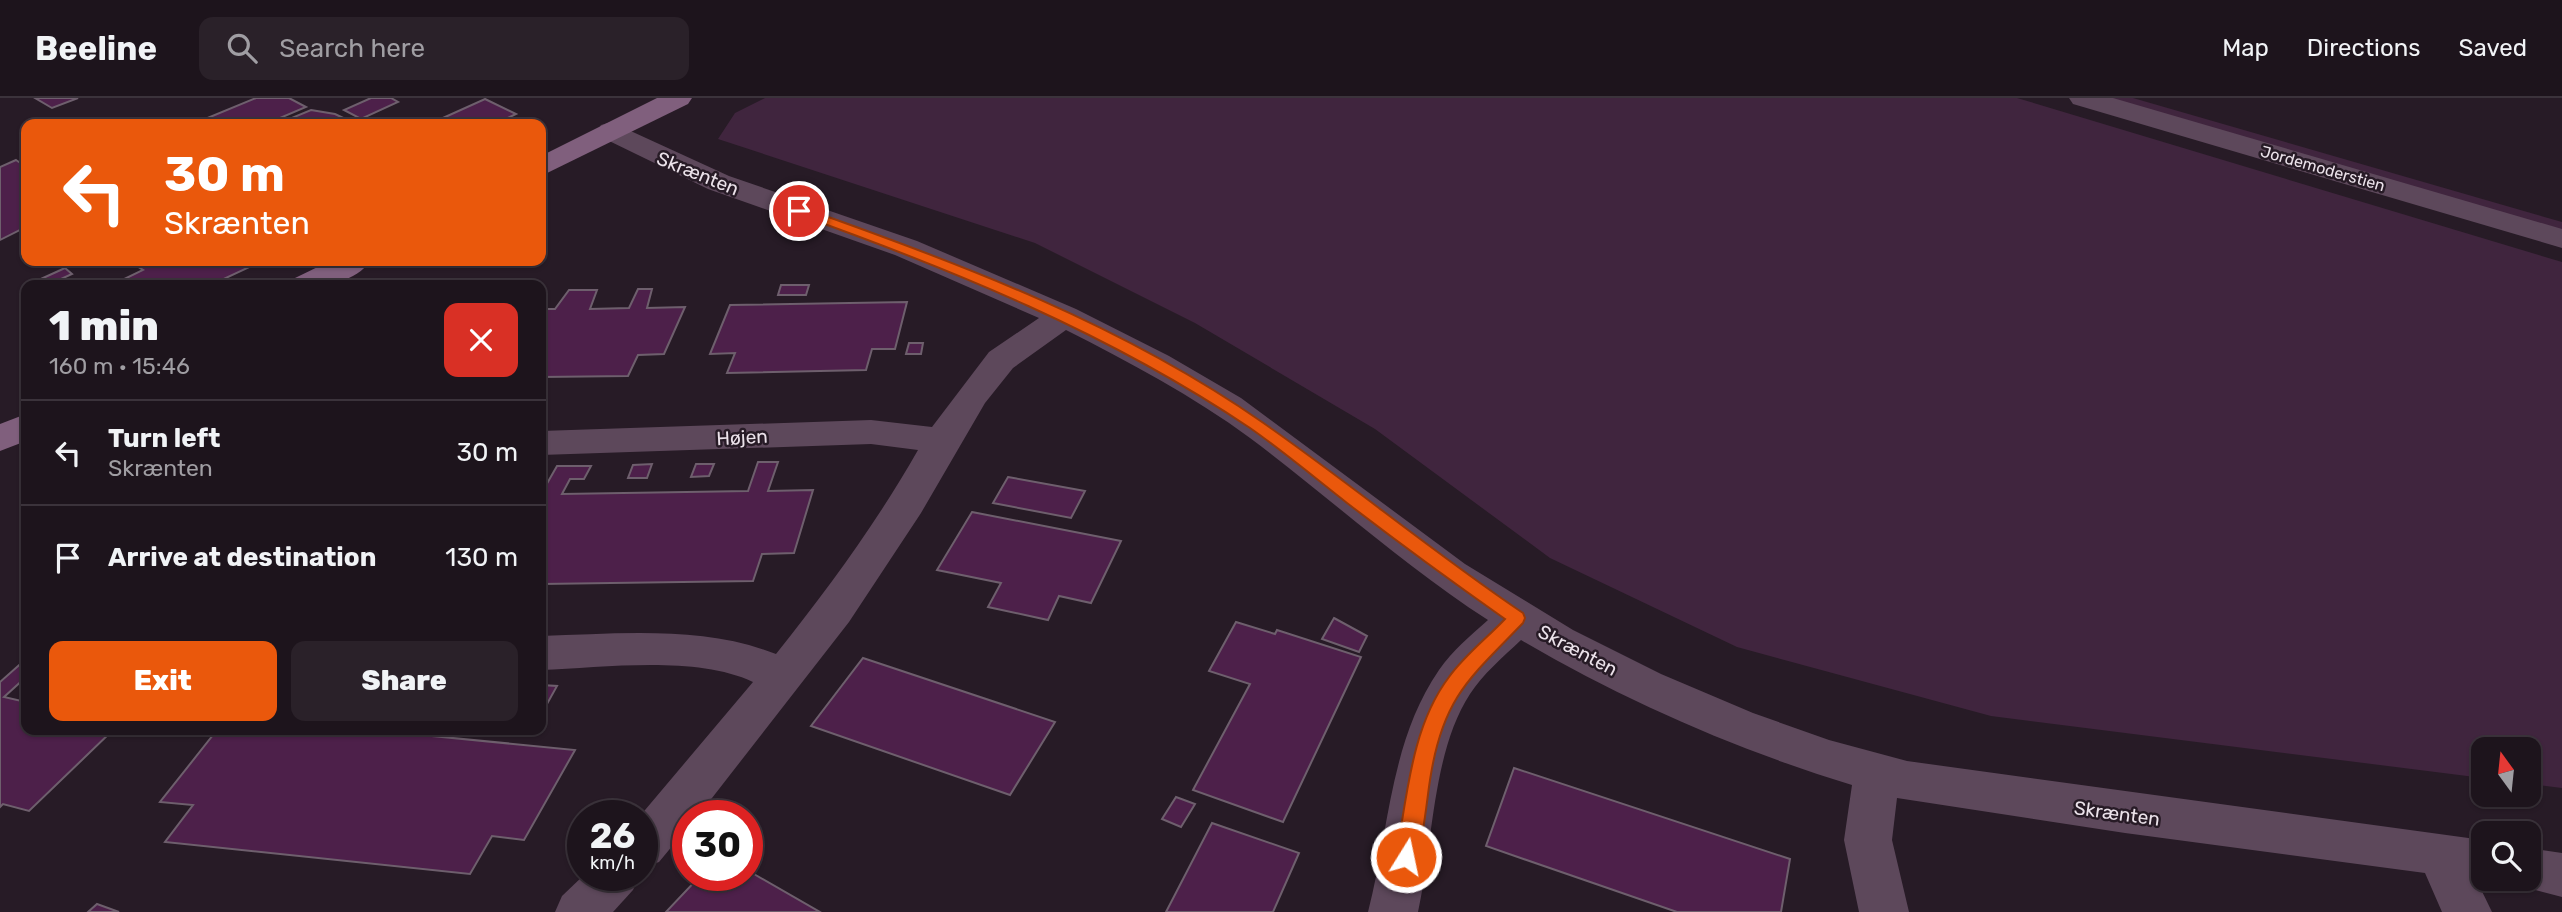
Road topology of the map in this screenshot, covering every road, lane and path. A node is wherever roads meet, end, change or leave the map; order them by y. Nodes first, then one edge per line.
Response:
1 (678, 98) edge
2 (2084, 98) edge
3 (611, 131) junction
4 (546, 164) edge
5 (2562, 239) edge
6 (344, 266) edge
7 (316, 280) edge
8 (1065, 316) junction
9 (21, 428) edge
10 (0, 439) edge
11 (942, 440) junction
12 (546, 443) edge
13 (1517, 618) junction
14 (546, 653) edge
15 (784, 677) junction
16 (1877, 774) junction
17 (658, 828) edge
18 (2462, 858) edge
19 (2541, 871) edge
20 (2562, 875) edge
21 (600, 891) edge
22 (580, 912) edge
23 (1393, 912) edge
24 (1884, 912) edge
25 (2467, 912) edge

1 - 3 street
2 - 5 street, Jordemoderstien
3 - 4 street
3 - 8 street, Skrænten
6 - 7 street
8 - 11 street
8 - 13 street, Skrænten
9 - 10 street
11 - 12 street, Højen
11 - 15 street
13 - 16 street, Skrænten
13 - 23 street
14 - 15 street
15 - 17 street
16 - 18 street, Skrænten
16 - 24 street
18 - 25 street
19 - 20 street
21 - 22 street

